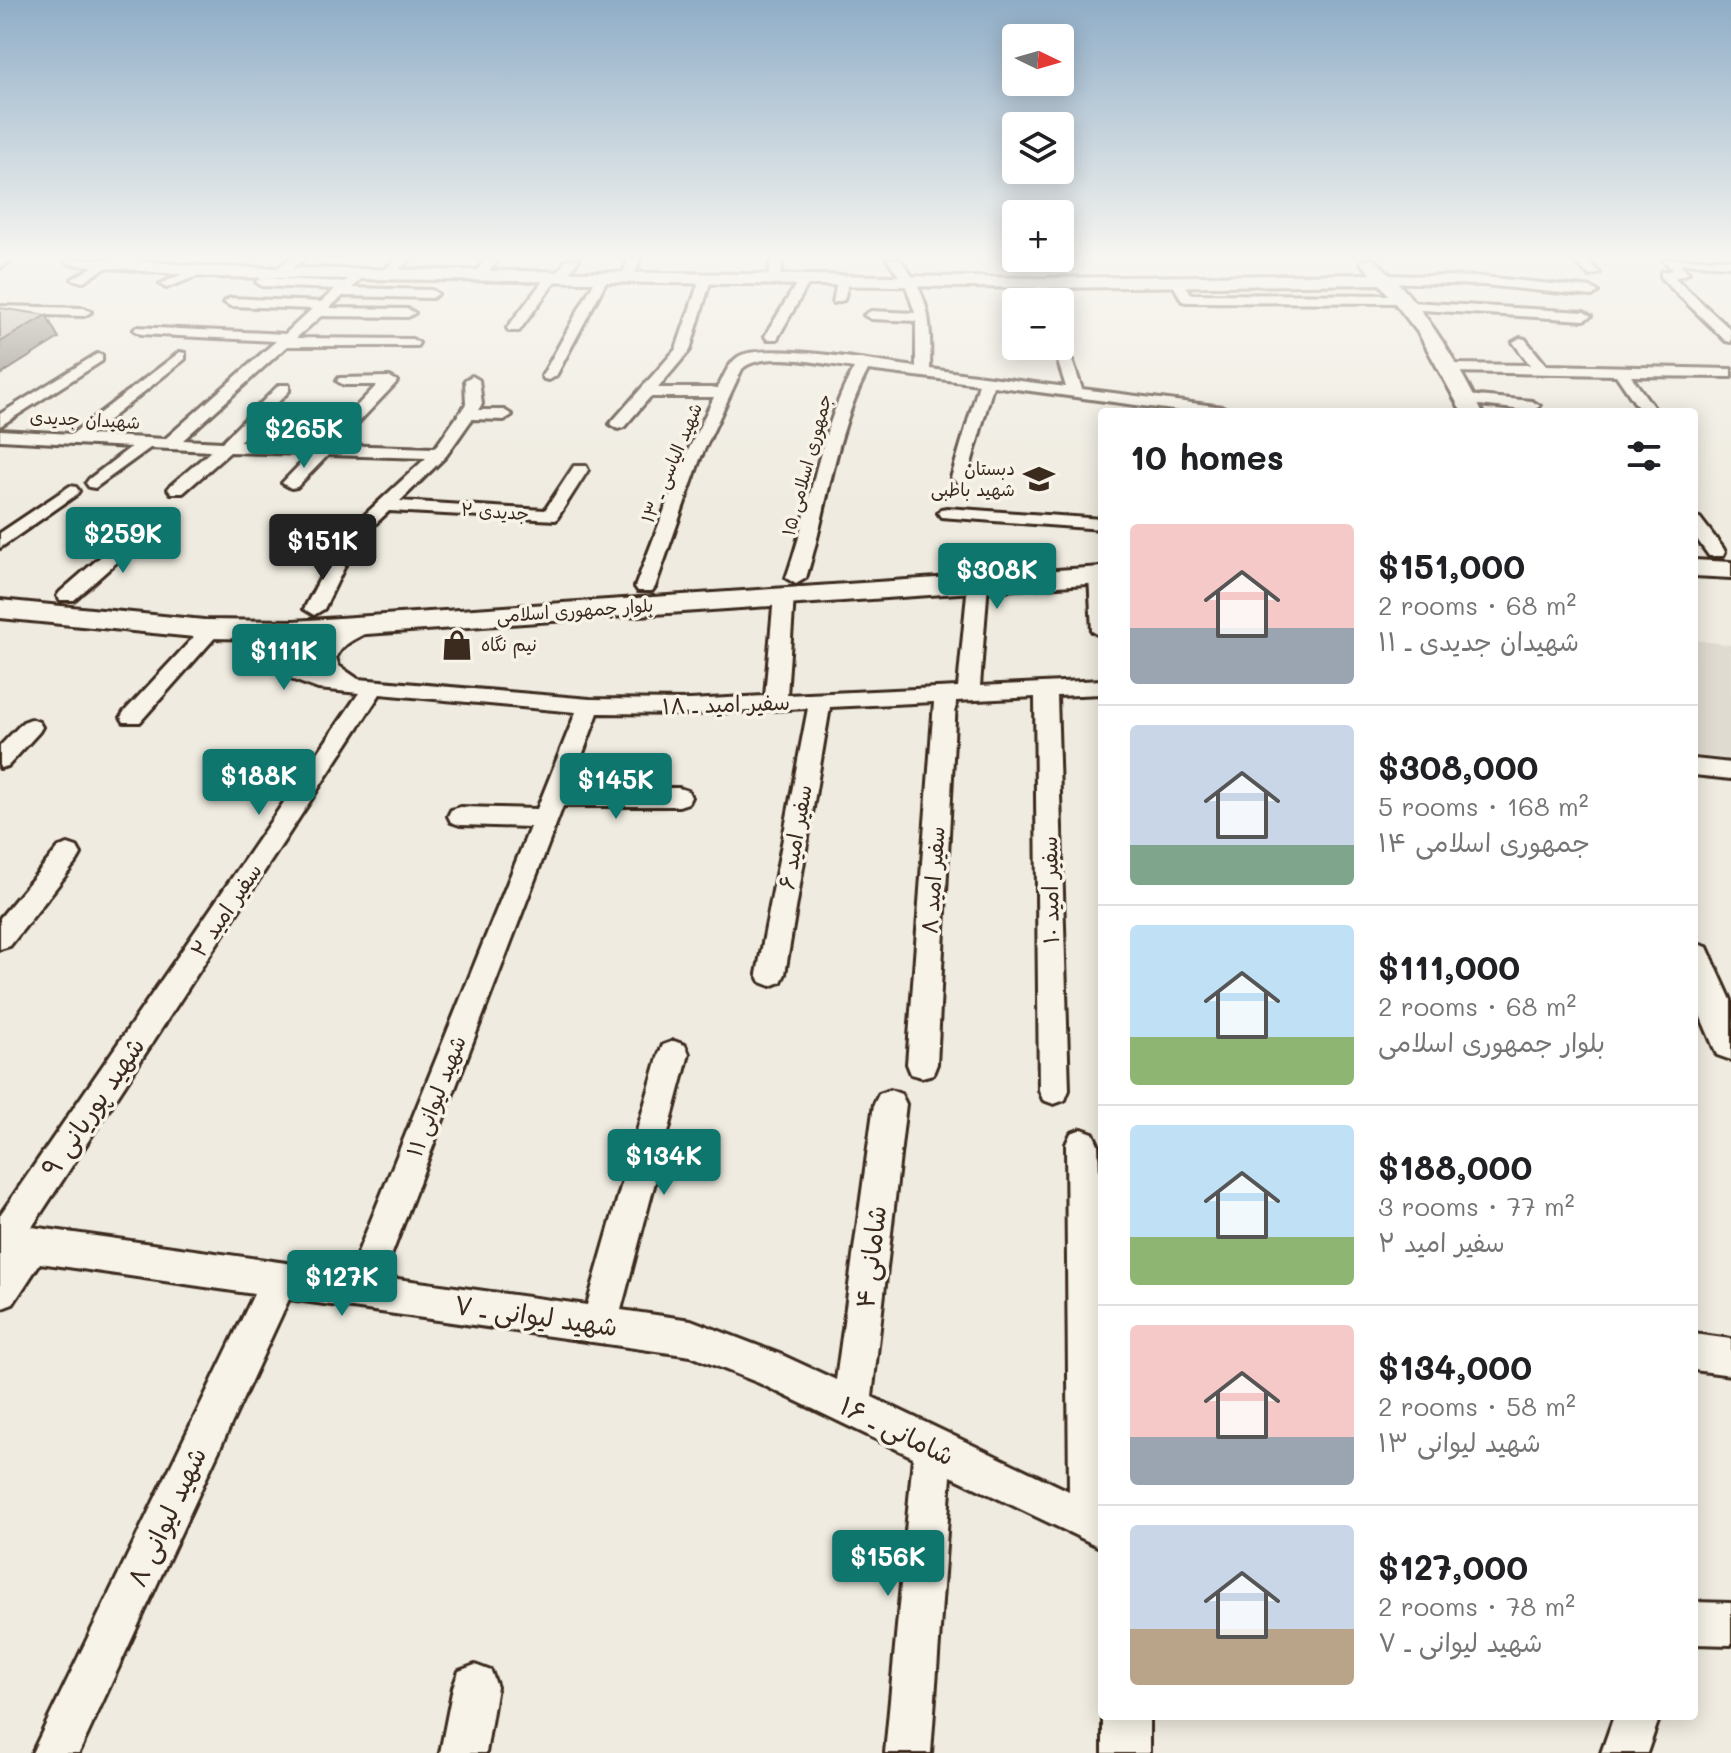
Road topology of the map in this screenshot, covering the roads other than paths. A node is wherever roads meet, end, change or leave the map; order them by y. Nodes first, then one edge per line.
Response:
1 (286, 341) edge
2 (321, 341) edge
3 (568, 341) edge
4 (685, 341) edge
5 (924, 341) edge
6 (1433, 341) edge
7 (1520, 342) dead end
8 (412, 343) dead end
9 (180, 356) dead end
10 (97, 358) dead end
11 (1065, 360) edge
12 (863, 365) junction
13 (1451, 368) junction
14 (1541, 369) junction
15 (1620, 370) junction
16 (923, 372) junction
17 (1731, 373) edge
18 (549, 376) dead end
19 (472, 380) dead end
20 (344, 381) dead end
21 (987, 382) junction
22 (284, 388) dead end
23 (647, 392) junction
24 (724, 393) junction
25 (1076, 394) junction
26 (1123, 406) edge
27 (1470, 406) edge
28 (1532, 406) dead end
29 (1154, 408) edge
30 (1646, 408) edge
31 (468, 414) junction
32 (504, 415) dead end
33 (0, 421) edge
34 (618, 424) dead end
35 (0, 435) edge
36 (74, 440) junction
37 (146, 443) junction
38 (169, 444) junction
39 (226, 447) junction
40 (323, 450) junction
41 (440, 453) junction
42 (580, 470) dead end
43 (959, 478) dead end
44 (95, 483) dead end
45 (291, 483) dead end
46 (177, 489) dead end
47 (70, 491) dead end
48 (385, 505) junction
49 (947, 513) dead end
50 (150, 523) dead end
51 (1098, 524) edge
52 (1698, 529) edge
53 (0, 542) edge
54 (1717, 563) edge
55 (1098, 569) edge
56 (977, 574) junction
57 (645, 587) junction
58 (790, 587) junction
59 (0, 590) edge
60 (67, 596) junction
61 (0, 609) edge
62 (456, 610) junction
63 (304, 620) junction
64 (366, 625) junction
65 (212, 629) junction
66 (363, 685) junction
67 (1098, 687) edge
68 (1046, 690) junction
69 (956, 694) junction
70 (820, 701) junction
71 (775, 703) junction
72 (590, 706) junction
73 (132, 717) dead end
74 (31, 727) dead end
75 (0, 760) edge
76 (1698, 767) edge
77 (1731, 771) edge
78 (679, 797) dead end
79 (550, 808) junction
80 (460, 816) dead end
81 (68, 854) dead end
82 (0, 938) edge
83 (1698, 967) edge
84 (184, 974) joint
85 (771, 974) dead end
86 (1731, 1043) edge
87 (674, 1054) dead end
88 (922, 1064) dead end
89 (1054, 1090) dead end
90 (890, 1104) dead end
91 (1082, 1144) dead end
92 (12, 1242) edge
93 (279, 1281) junction
94 (360, 1290) junction
95 (0, 1291) edge
96 (599, 1326) junction
97 (691, 1338) joint
98 (1698, 1353) edge
99 (1731, 1357) edge
100 (851, 1410) junction
101 (933, 1448) junction
102 (1096, 1526) edge
103 (1698, 1623) edge
104 (1731, 1624) edge
105 (475, 1687) dead end
106 (1126, 1720) edge
107 (1636, 1720) edge
108 (55, 1753) edge
109 (463, 1753) edge
110 (908, 1753) edge
111 (1126, 1753) edge
112 (1624, 1753) edge

1 - 38 street
2 - 8 street
3 - 18 street
4 - 23 street
5 - 16 street
6 - 13 street
7 - 14 street
9 - 36 street
10 - 33 street
11 - 25 street
12 - 16 street
12 - 24 street, شهید الیاسی ـ ۱۳
12 - 58 street, جمهوری اسلامی ۱۵
13 - 14 street
13 - 27 street
14 - 15 street
15 - 17 street
15 - 30 street
16 - 21 street
19 - 31 street
20 - 40 street
21 - 25 street
21 - 43 street
22 - 39 street
23 - 24 street
23 - 34 street
24 - 57 street, شهید الیاسی ـ ۱۳
25 - 26 street
26 - 29 street
27 - 28 street
31 - 32 street
31 - 41 street
35 - 36 street, شهیدان جدیدی
36 - 37 street, شهیدان جدیدی
37 - 38 street, شهیدان جدیدی
37 - 44 street
38 - 39 street, شهیدان جدیدی
39 - 40 street, شهیدان جدیدی
39 - 46 street
40 - 41 street, شهیدان جدیدی
40 - 45 street
41 - 48 street
42 - 48 street, جدیدی ۲
47 - 53 street
48 - 63 street
49 - 51 street
50 - 60 street
52 - 54 street
55 - 56 main road, بلوار جمهوری اسلامی
56 - 58 main road, بلوار جمهوری اسلامی
56 - 69 street, سفیر امید ۸
57 - 58 main road, بلوار جمهوری اسلامی
57 - 62 main road, بلوار جمهوری اسلامی
58 - 62 main road, بلوار جمهوری اسلامی
58 - 71 street, جمهوری اسلامی ۱۵
59 - 60 main road, بلوار جمهوری اسلامی
60 - 63 main road, بلوار جمهوری اسلامی
61 - 65 main road, بلوار جمهوری اسلامی
62 - 63 main road, بلوار جمهوری اسلامی
62 - 64 main road, بلوار جمهوری اسلامی
63 - 64 main road, بلوار جمهوری اسلامی
63 - 65 main road, بلوار جمهوری اسلامی
63 - 66 street, سفیر امید ـ ۱۸
64 - 66 street
65 - 73 street
66 - 72 street, سفیر امید ـ ۱۸
66 - 84 street, سفیر امید ۲
67 - 68 street, سفیر امید ـ ۱۸
68 - 69 street, سفیر امید ـ ۱۸
68 - 89 street, سفیر امید ۱۰
69 - 70 street, سفیر امید ـ ۱۸
69 - 88 street, سفیر امید ۸
70 - 71 street, سفیر امید ـ ۱۸
70 - 85 street, سفیر امید ۶
71 - 72 street, سفیر امید ـ ۱۸
72 - 79 street, شهید لیوانی ۱۱
74 - 75 street
76 - 77 street
78 - 79 street
79 - 80 street
79 - 94 street, شهید لیوانی ۱۱
81 - 82 street
83 - 86 street
84 - 92 street, شهید پوریانی ۹
87 - 96 street
90 - 100 street, شامانی ۴
91 - 102 street
92 - 93 street, شهید لیوانی ـ ۷
92 - 95 street, شهید پوریانی ۹
93 - 94 street, شهید لیوانی ـ ۷
93 - 108 street, شهید لیوانی ۸
94 - 96 street, شهید لیوانی ـ ۷
96 - 97 street, شهید لیوانی ـ ۷
97 - 100 street, شامانی ـ ۱۶
98 - 99 street
100 - 101 street, شامانی ـ ۱۶
101 - 102 street, شامانی ـ ۱۶
101 - 110 street
103 - 104 street
105 - 109 street
106 - 111 street
107 - 112 street

